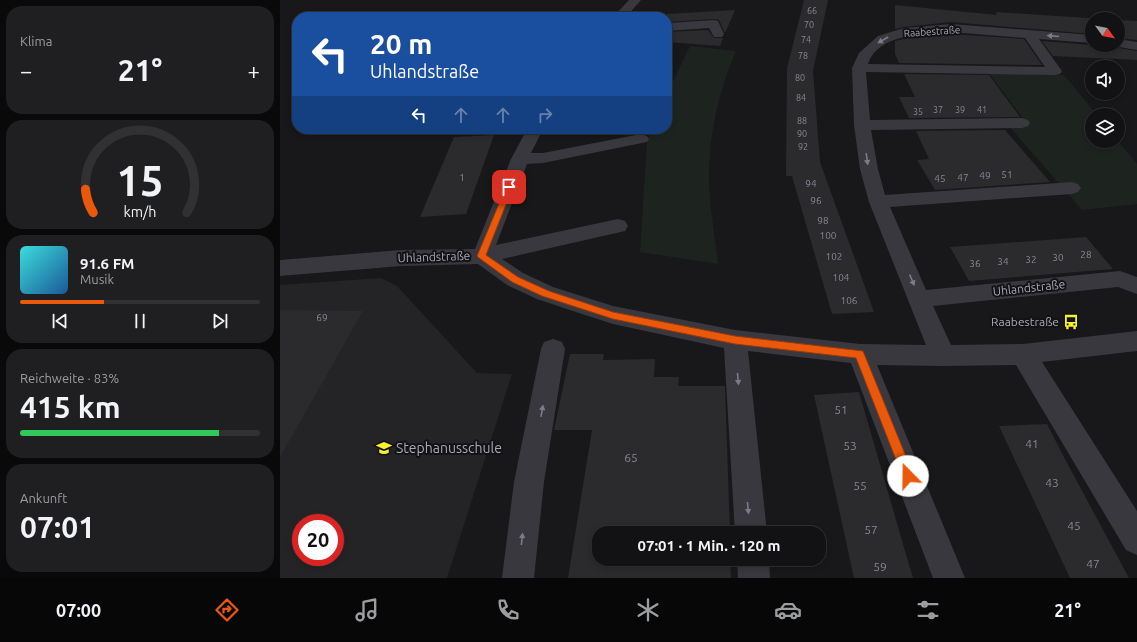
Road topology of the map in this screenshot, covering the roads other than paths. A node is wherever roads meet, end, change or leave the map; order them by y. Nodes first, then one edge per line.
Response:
1 (635, 0) edge
2 (624, 12) edge
3 (672, 27) edge
4 (718, 34) dead end
5 (1028, 34) junction
6 (1085, 38) edge
7 (1125, 44) edge
8 (1137, 46) edge
9 (859, 68) junction
10 (1022, 123) dead end
11 (862, 124) junction
12 (533, 134) edge
13 (641, 139) dead end
14 (520, 159) junction
15 (1072, 188) dead end
16 (878, 202) junction
17 (618, 226) dead end
18 (482, 256) junction
19 (280, 268) edge
20 (1137, 286) edge
21 (920, 299) junction
22 (735, 340) junction
23 (1137, 341) edge
24 (553, 349) dead end
25 (860, 354) junction
26 (1023, 354) junction
27 (944, 356) junction
28 (749, 526) edge
29 (1137, 539) edge
30 (753, 566) edge
31 (518, 578) edge
32 (754, 578) edge
33 (949, 578) edge

1 - 2 street
3 - 4 street
6 -> 5 street, Raabestraße
5 -> 9 street, Raabestraße
5 - 9 street
7 - 8 street
9 - 11 street
10 - 11 street
11 -> 16 street
12 - 14 street
13 - 14 street
14 - 18 street
15 - 16 street
16 -> 21 street
17 - 18 street
18 - 19 street, Uhlandstraße
18 - 22 street, Uhlandstraße
20 - 21 street, Uhlandstraße
21 - 27 street
22 - 25 street, Uhlandstraße
22 -> 28 street
23 - 26 street, Uhlandstraße
31 -> 24 street
25 - 27 street, Uhlandstraße
25 - 33 street
26 - 27 street, Uhlandstraße
26 - 29 street
30 - 32 street

